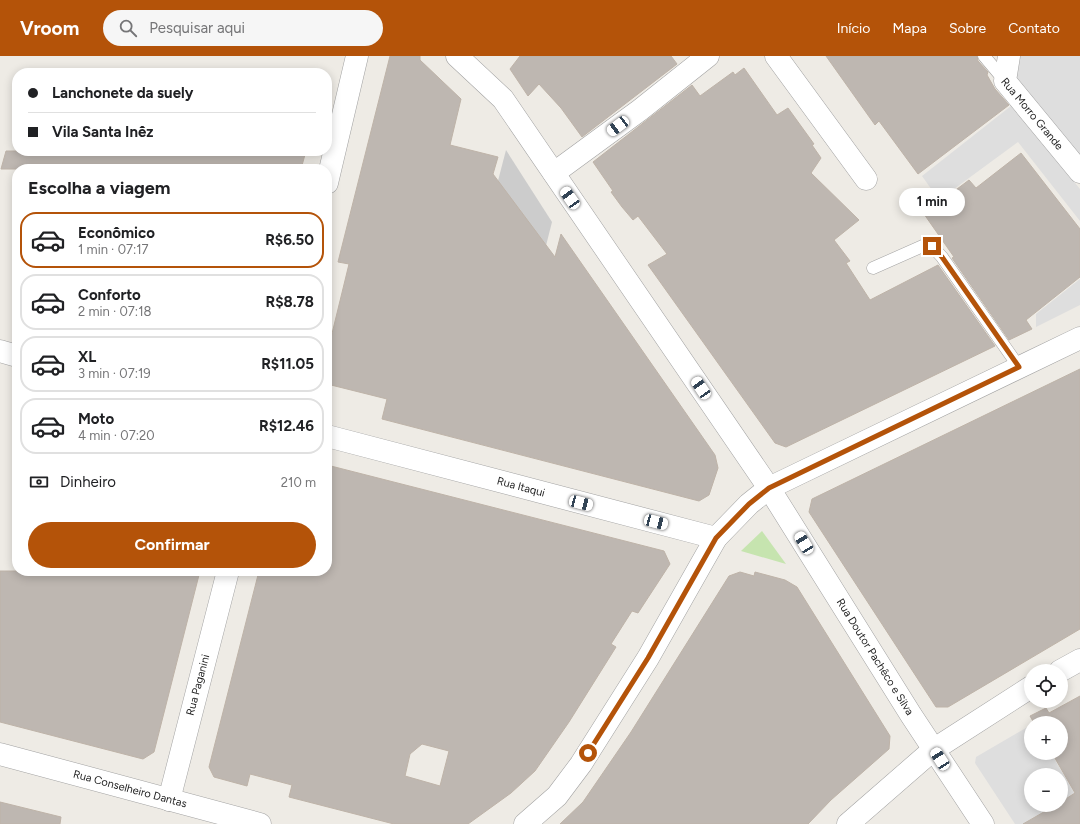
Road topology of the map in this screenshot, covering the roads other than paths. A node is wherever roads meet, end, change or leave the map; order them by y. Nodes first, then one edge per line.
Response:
1 (357, 56) edge
2 (457, 56) edge
3 (708, 56) edge
4 (776, 56) edge
5 (984, 56) edge
6 (1009, 56) edge
7 (1005, 81) junction
8 (331, 164) edge
9 (1080, 172) edge
10 (554, 173) junction
11 (866, 179) dead end
12 (873, 268) dead end
13 (1080, 338) edge
14 (0, 351) edge
15 (12, 355) edge
16 (1019, 367) junction
17 (332, 437) edge
18 (769, 488) junction
19 (716, 538) junction
20 (227, 576) edge
21 (1080, 660) edge
22 (1068, 667) edge
23 (1024, 692) edge
24 (933, 750) junction
25 (0, 754) edge
26 (169, 800) junction
27 (260, 824) edge
28 (525, 824) edge
29 (848, 824) edge
30 (983, 824) edge

1 - 8 street
2 - 10 street, Rua Doutor Pachêco e Silva
3 - 10 street
4 - 11 street
5 - 7 lane, Rua Morro Grande
6 - 7 street
7 - 9 street, Rua Morro Grande
10 - 18 street, Rua Doutor Pachêco e Silva
12 - 16 lane
13 - 16 street
14 - 15 street
16 - 18 street
17 - 19 street, Rua Itaqui
18 - 19 street
18 - 24 street, Rua Doutor Pachêco e Silva
19 - 28 street
20 - 26 street, Rua Paganini
21 - 22 street
23 - 24 street
24 - 29 street
24 - 30 street, Rua Doutor Pachêco e Silva
25 - 26 street, Rua Conselheiro Dantas
26 - 27 street, Rua Conselheiro Dantas

